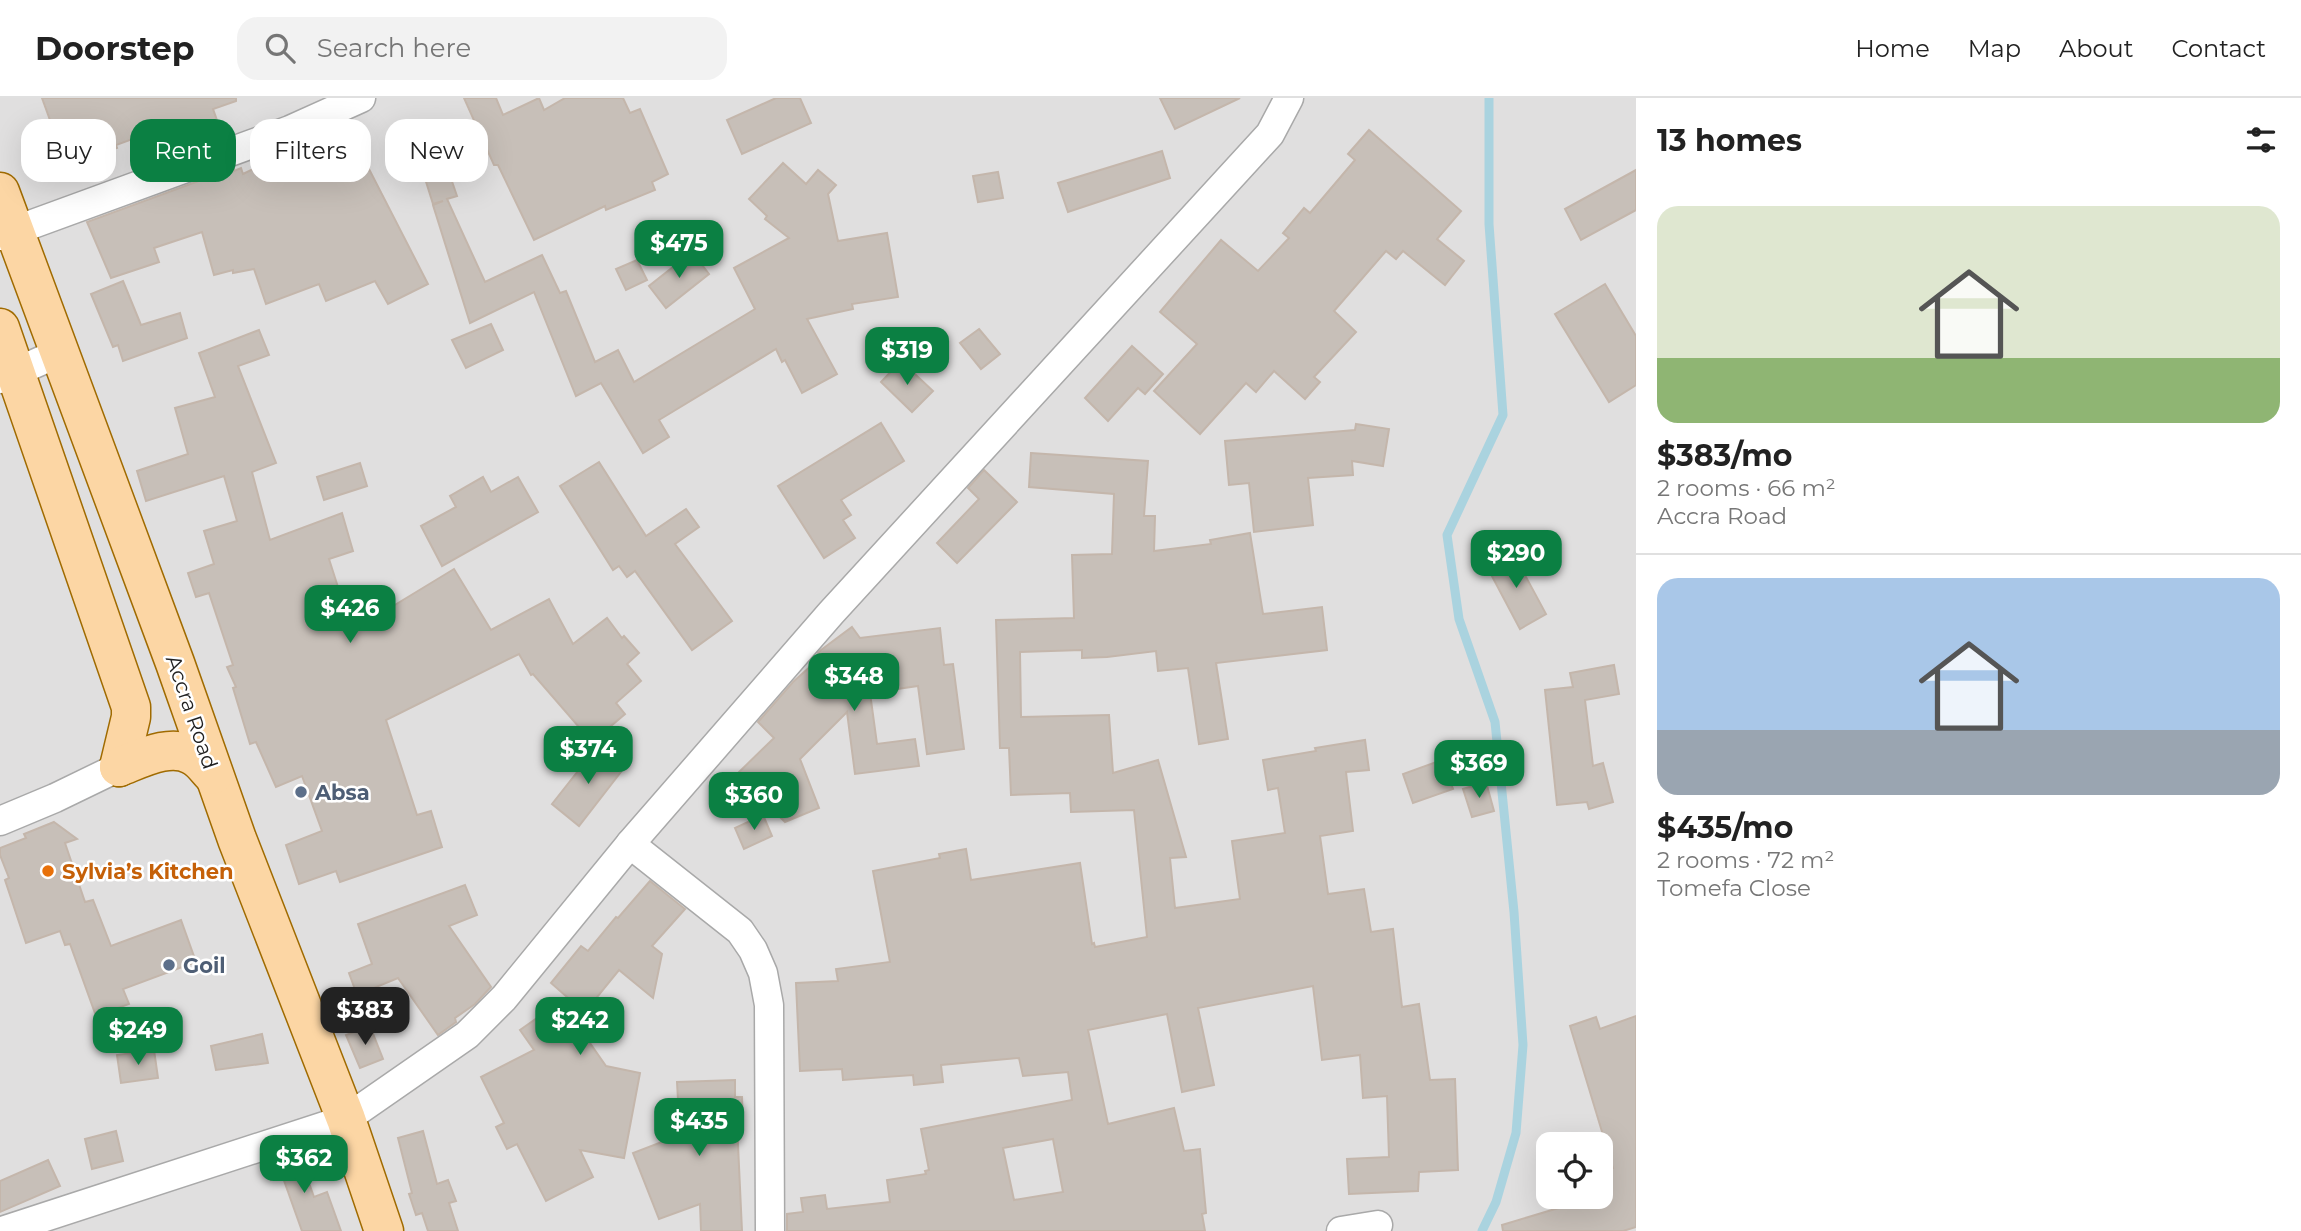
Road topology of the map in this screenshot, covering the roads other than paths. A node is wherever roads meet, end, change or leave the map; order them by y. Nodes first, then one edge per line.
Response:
1 (361, 98) edge
2 (1289, 98) edge
3 (0, 192) edge
4 (8, 233) edge
5 (0, 328) edge
6 (61, 352) junction
7 (8, 376) edge
8 (118, 767) junction
9 (213, 775) junction
10 (0, 821) edge
11 (630, 844) junction
12 (346, 1119) junction
13 (1378, 1225) dead end
14 (2, 1231) edge
15 (384, 1231) edge
16 (770, 1231) edge
17 (1341, 1231) edge

1 - 4 street
2 - 11 street
3 - 4 main road, Accra Road
4 - 6 main road, Accra Road
5 - 7 main road
6 - 7 street
6 - 9 main road, Accra Road
7 - 8 main road
8 - 9 main road
8 - 10 street
9 - 12 main road, Accra Road
11 - 12 street
11 - 16 street
12 - 14 street
12 - 15 main road, Accra Road
13 - 17 street

